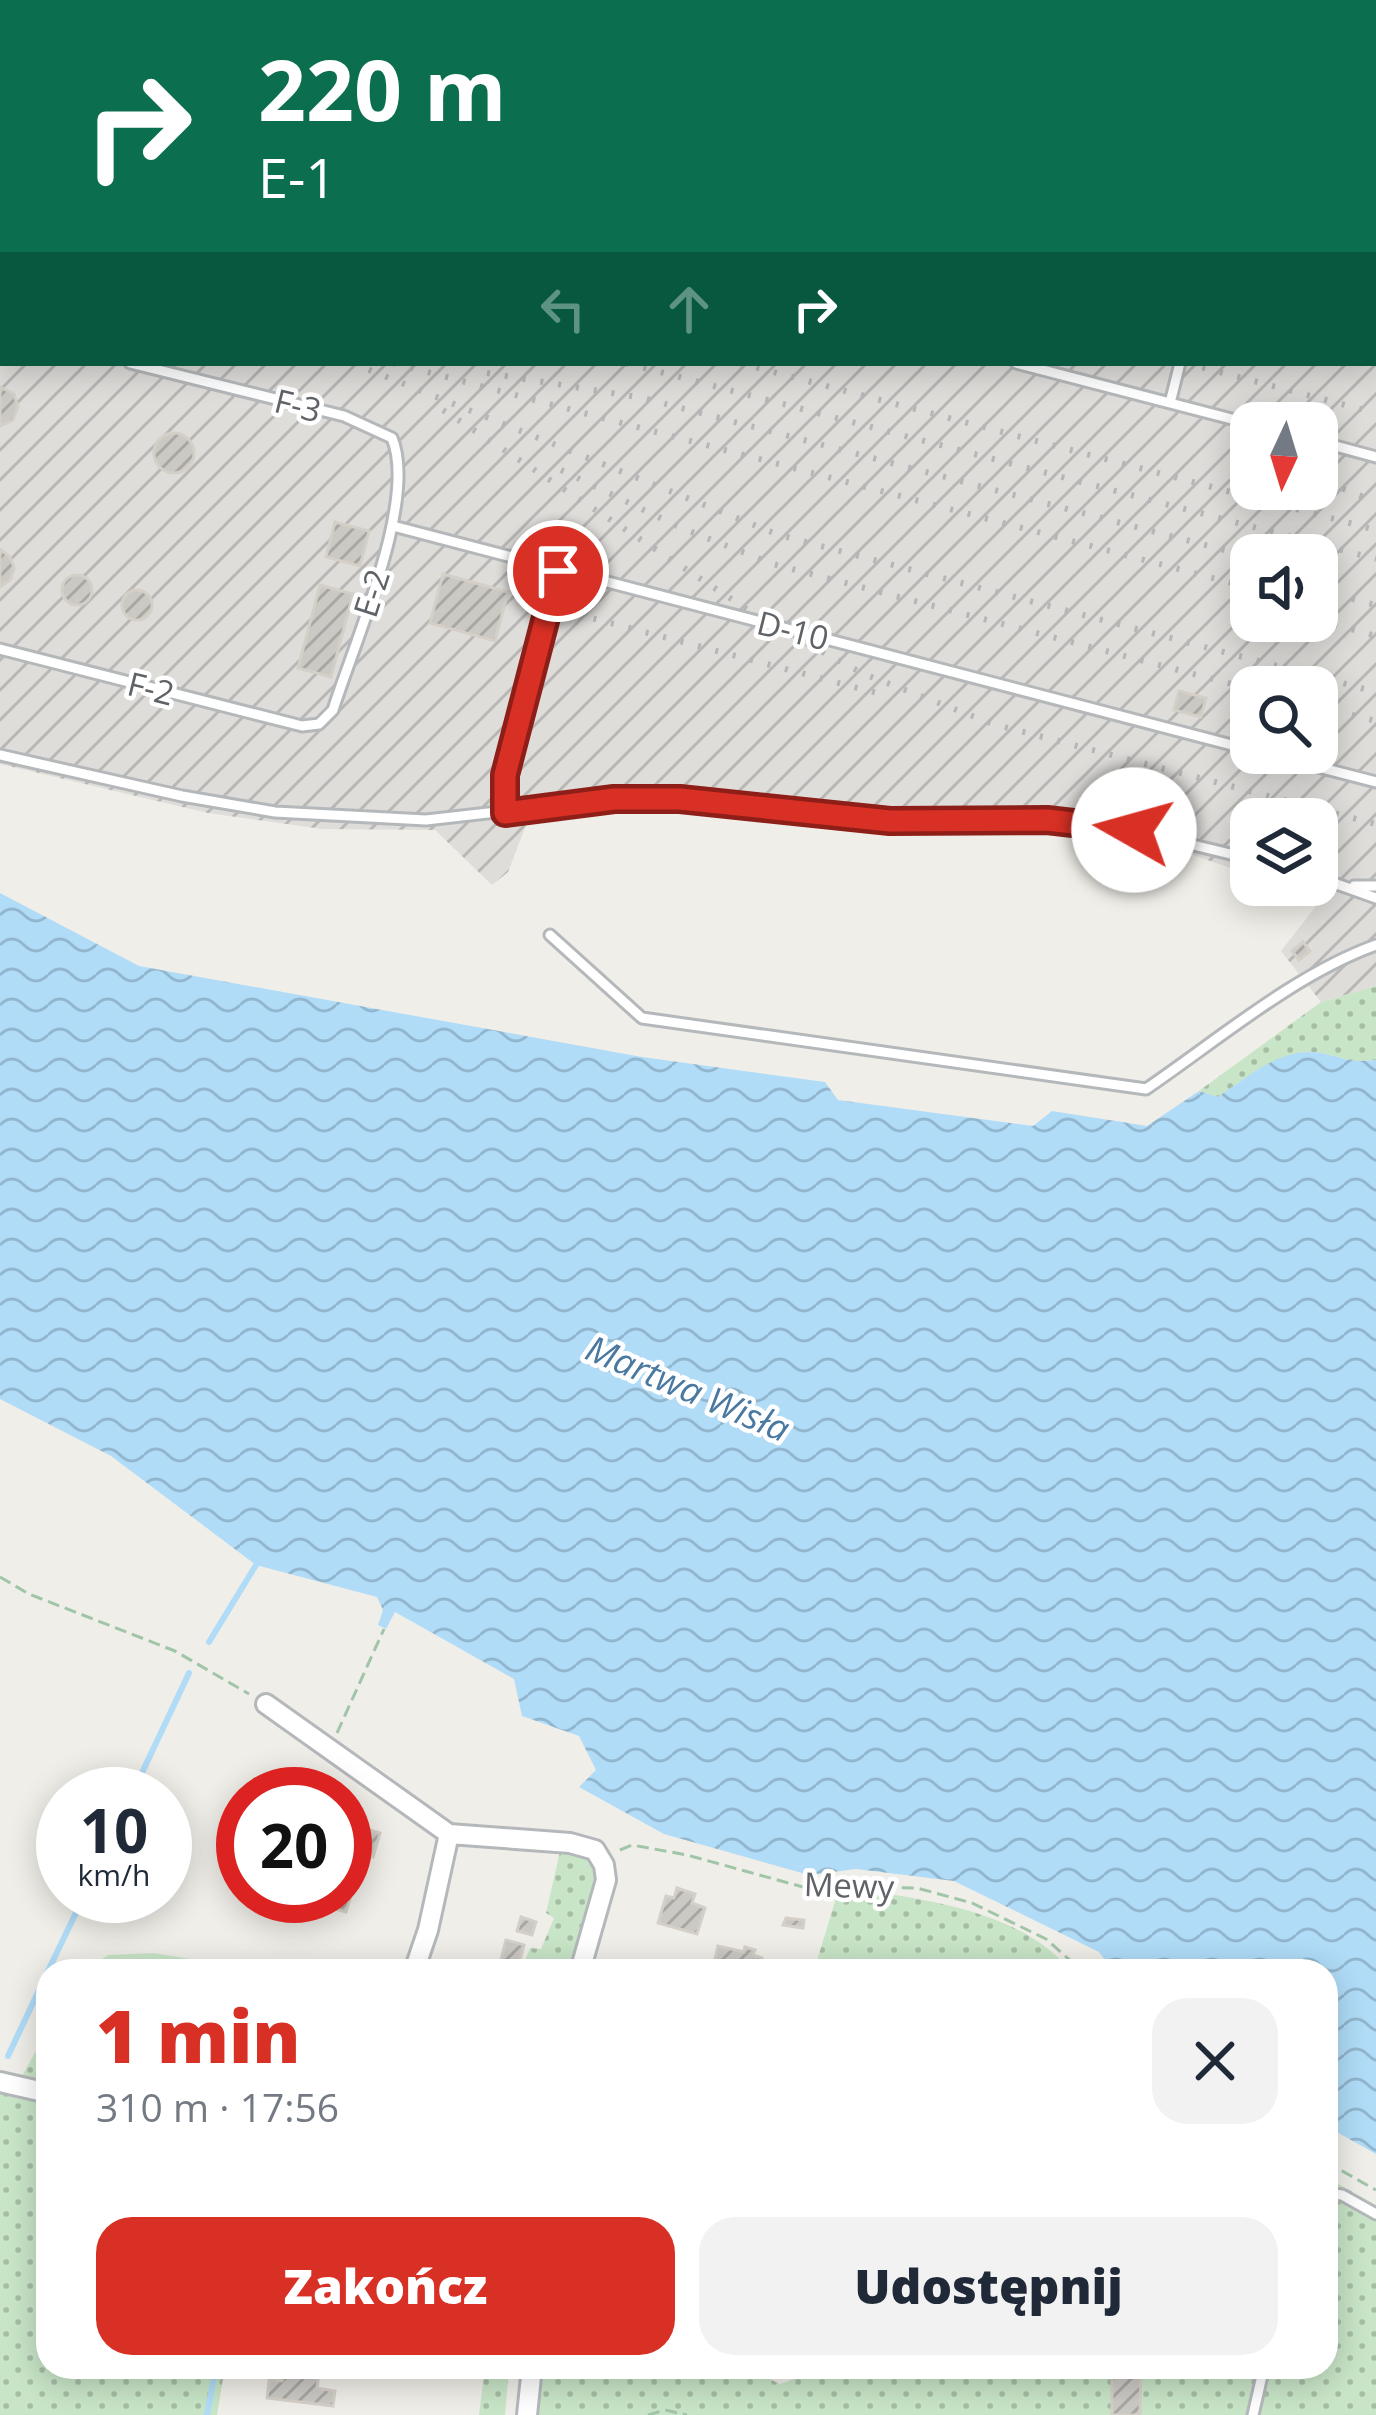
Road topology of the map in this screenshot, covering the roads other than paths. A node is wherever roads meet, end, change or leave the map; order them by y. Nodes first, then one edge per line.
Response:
1 (142, 366) edge
2 (1028, 366) edge
3 (1179, 366) edge
4 (1171, 403) junction
5 (1230, 418) edge
6 (392, 438) joint
7 (1338, 447) edge
8 (1376, 457) edge
9 (393, 526) junction
10 (558, 571) junction
11 (0, 649) edge
12 (302, 727) joint
13 (1230, 744) edge
14 (0, 755) edge
15 (1338, 772) edge
16 (1376, 782) edge
17 (505, 813) junction
18 (1230, 855) edge
19 (1338, 883) edge
20 (1348, 886) junction
21 (1376, 886) edge
22 (1376, 898) edge
23 (550, 935) dead end
24 (1376, 945) edge
25 (266, 1704) road end
26 (449, 1834) junction
27 (417, 1959) edge
28 (584, 1959) edge
29 (0, 2082) edge
30 (36, 2090) edge
31 (1338, 2194) edge
32 (1376, 2214) edge
33 (531, 2379) edge
34 (1261, 2379) edge
35 (527, 2415) edge
36 (1253, 2415) edge

1 - 6 lane, F-3
2 - 4 lane
3 - 4 lane
4 - 5 lane
6 - 9 lane, E-2
7 - 8 lane
9 - 10 lane, D-10
9 - 12 lane, E-2
10 - 13 lane, D-10
10 - 17 lane
11 - 12 lane, F-2
14 - 17 lane
15 - 16 lane
17 - 18 lane
19 - 20 lane
20 - 21 lane
20 - 22 lane
23 - 24 lane
25 - 26 street
26 - 27 street
26 - 28 street
29 - 30 street
31 - 32 lane
33 - 35 street
34 - 36 lane

